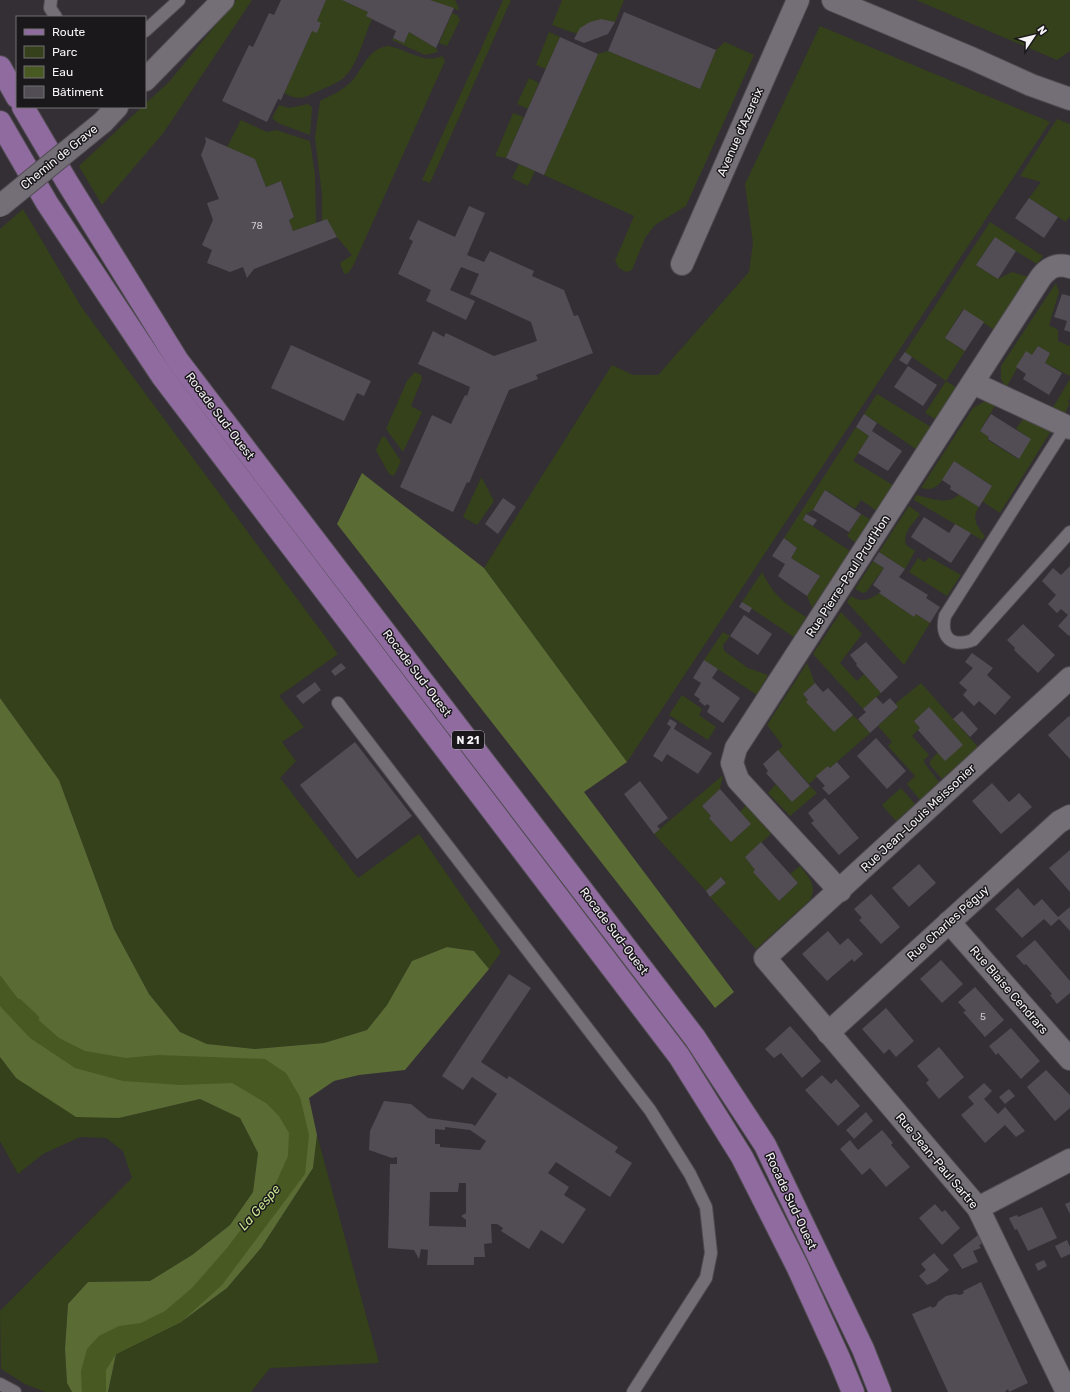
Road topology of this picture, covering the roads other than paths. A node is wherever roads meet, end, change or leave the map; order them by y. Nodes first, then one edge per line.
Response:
1 (51, 0) edge
2 (179, 0) edge
3 (223, 0) edge
4 (798, 0) edge
5 (833, 0) edge
6 (55, 16) edge
7 (146, 30) edge
8 (0, 67) edge
9 (146, 79) edge
10 (16, 94) edge
11 (1070, 99) edge
12 (24, 108) edge
13 (110, 114) edge
14 (0, 122) edge
15 (0, 206) edge
16 (682, 264) dead end
17 (1070, 267) edge
18 (973, 383) junction
19 (1068, 427) edge
20 (1070, 532) edge
21 (1070, 678) edge
22 (338, 703) dead end
23 (1070, 816) edge
24 (840, 891) junction
25 (949, 922) junction
26 (765, 958) joint
27 (828, 1033) junction
28 (1070, 1059) edge
29 (1070, 1160) edge
30 (978, 1208) junction
31 (0, 1384) edge
32 (15, 1392) edge
33 (633, 1392) edge
34 (853, 1392) edge
35 (880, 1392) edge
36 (1067, 1392) edge

1 - 6 lane
2 - 7 lane
3 - 9 street
4 - 16 street, Avenue d'Azereix
5 - 11 street
8 - 10 main road
12 - 35 main road, Rocade Sud-Ouest / N 21
13 - 15 street, Chemin de Grave, bridge
14 - 34 main road, Rocade Sud-Ouest / N 21
17 - 18 street, Rue Pierre-Paul Prud'Hon
18 - 19 street
18 - 24 street, Rue Pierre-Paul Prud'Hon
19 - 20 lane
21 - 24 street, Rue Jean-Louis Meissonier
22 - 33 lane
23 - 25 street, Rue Charles Péguy
24 - 26 street, Rue Jean-Louis Meissonier
25 - 27 street, Rue Charles Péguy
25 - 28 street, Rue Blaise Cendrars
26 - 27 street, Rue Jean-Paul Sartre
27 - 30 street, Rue Jean-Paul Sartre
29 - 30 street
30 - 36 street, Rue Jean-Paul Sartre
31 - 32 lane

